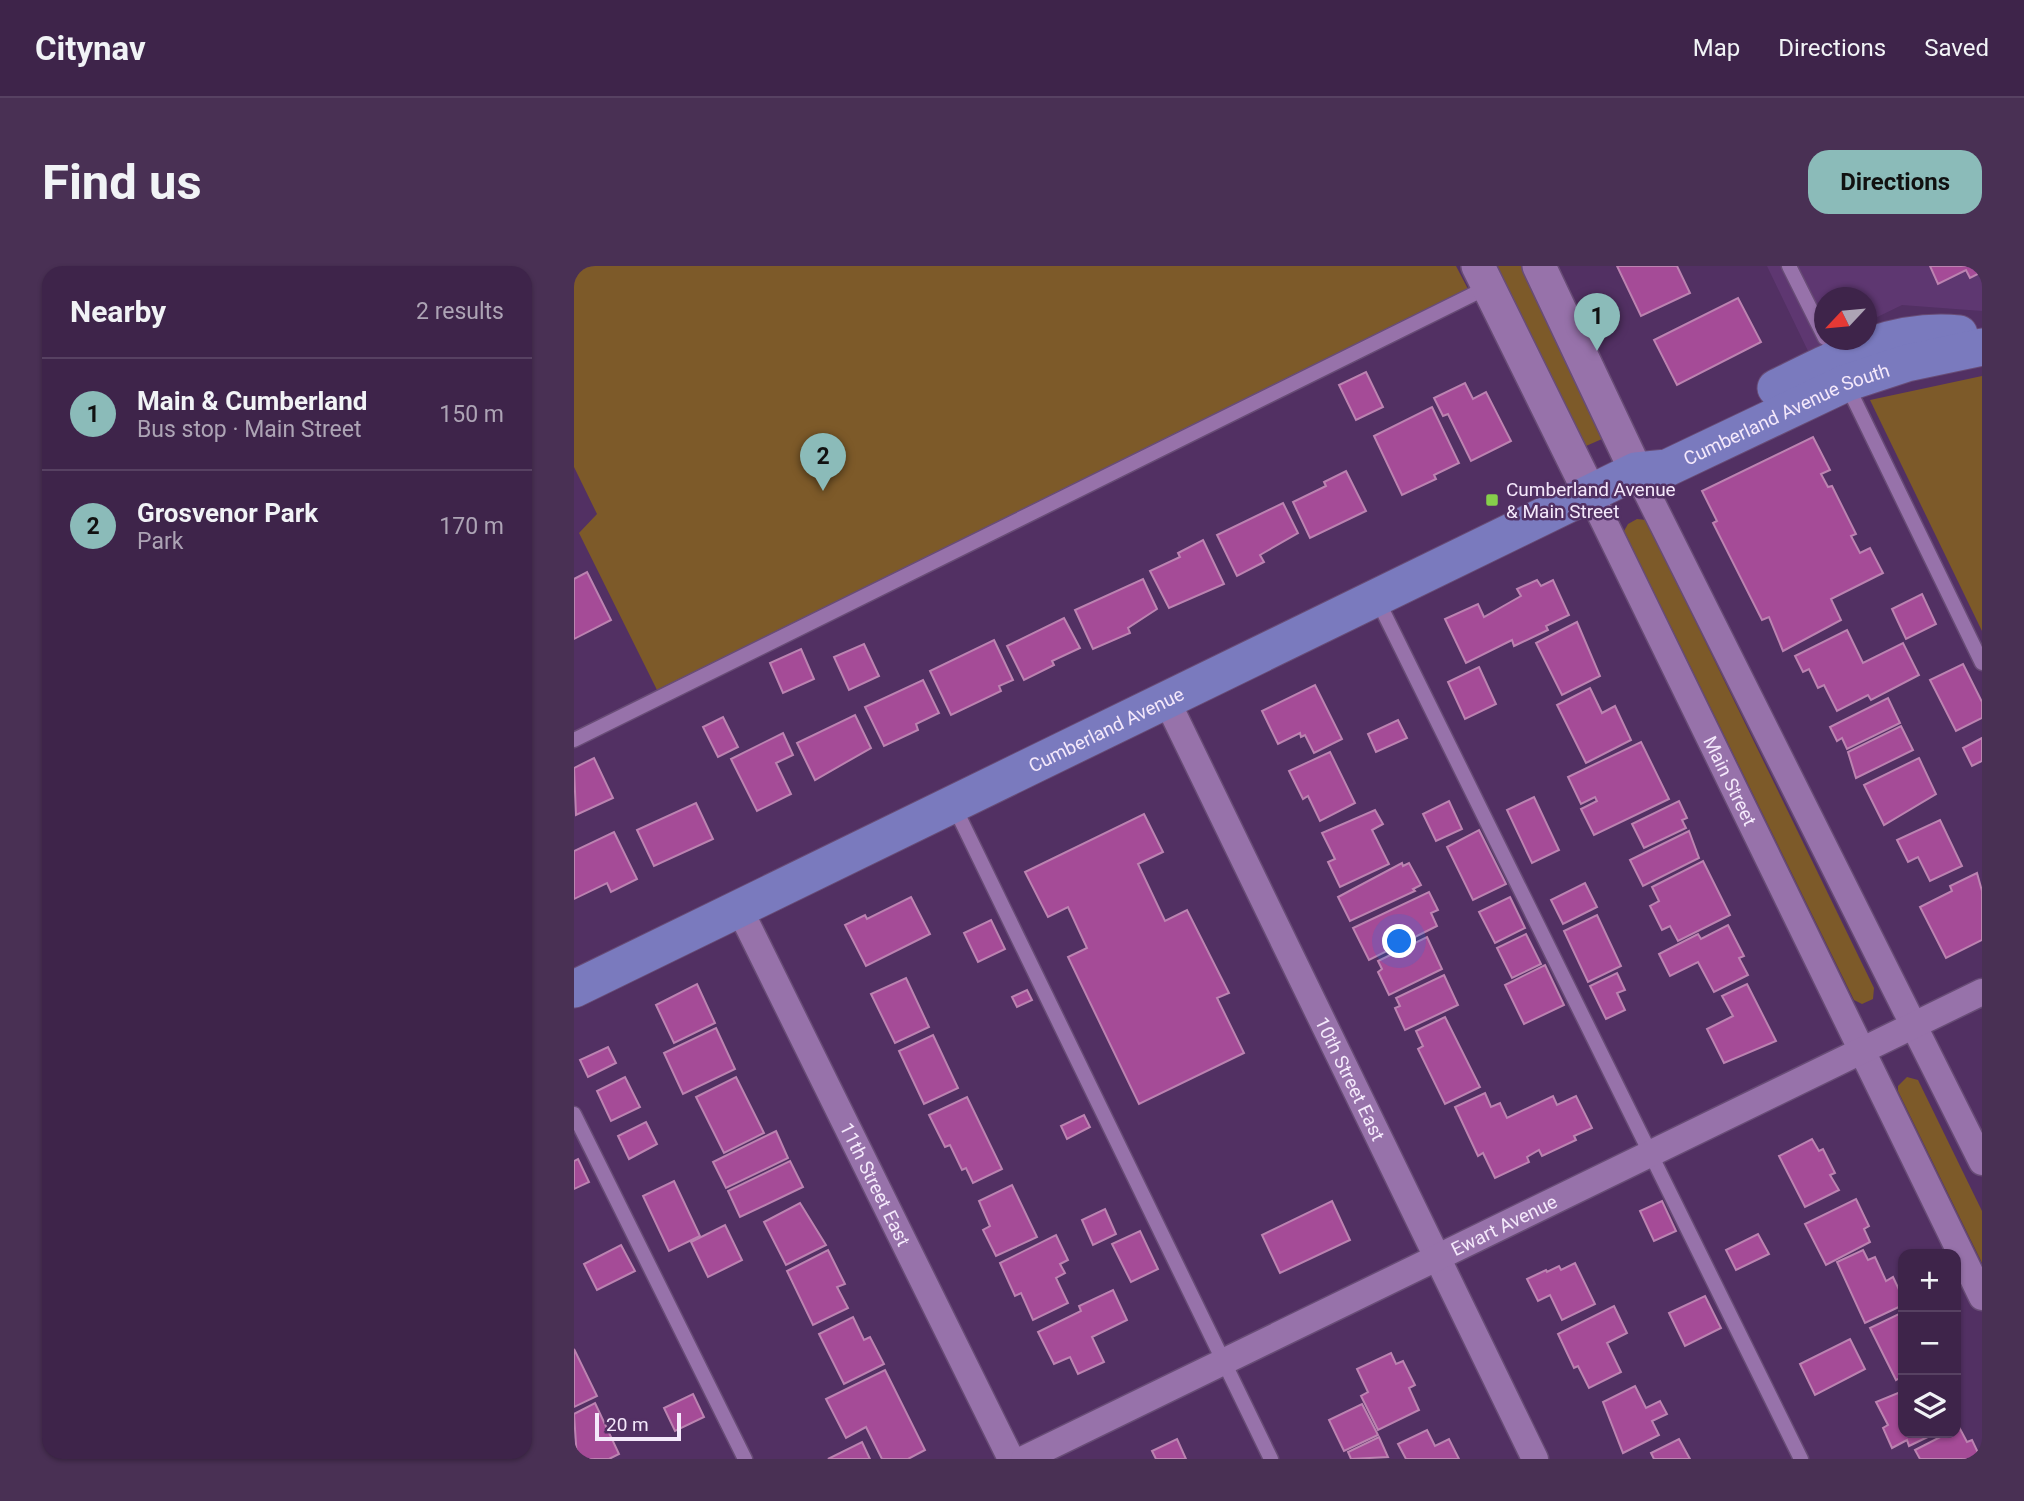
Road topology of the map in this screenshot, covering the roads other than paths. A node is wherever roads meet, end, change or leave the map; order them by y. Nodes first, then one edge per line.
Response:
1 (1538, 266) edge
2 (1789, 266) edge
3 (1483, 276) edge
4 (1982, 336) edge
5 (1982, 346) edge
6 (1833, 355) edge
7 (1636, 471) junction
8 (1590, 493) junction
9 (1376, 597) junction
10 (1982, 663) edge
11 (1166, 699) junction
12 (574, 740) edge
13 (952, 803) junction
14 (739, 908) junction
15 (574, 989) edge
16 (1982, 992) edge
17 (1916, 1025) junction
18 (1863, 1052) junction
19 (574, 1114) edge
20 (1651, 1155) junction
21 (1982, 1162) edge
22 (1438, 1259) junction
23 (1982, 1297) edge
24 (1223, 1362) junction
25 (745, 1459) edge
26 (1011, 1459) edge
27 (1024, 1459) edge
28 (1271, 1459) edge
29 (1535, 1459) edge
30 (1801, 1459) edge

1 - 7 street
2 - 6 lane
3 - 8 street, Main Street
3 - 12 lane
4 - 6 main road, Cumberland Avenue South
5 - 6 main road, Cumberland Avenue South
6 - 7 main road, Cumberland Avenue South
6 - 10 lane
7 - 8 main road, Cumberland Avenue
7 - 17 street
8 - 9 main road, Cumberland Avenue
8 - 18 street, Main Street
9 - 11 main road, Cumberland Avenue
9 - 20 lane
11 - 13 main road, Cumberland Avenue
11 - 22 street, 10th Street East
13 - 14 main road, Cumberland Avenue
13 - 24 lane
14 - 15 main road, Cumberland Avenue
14 - 26 street, 11th Street East
16 - 17 street, Ewart Avenue
17 - 18 street, Ewart Avenue
17 - 21 street
18 - 20 street, Ewart Avenue
18 - 23 street, Main Street
19 - 25 lane
20 - 22 street, Ewart Avenue
20 - 30 lane
22 - 24 street, Ewart Avenue
22 - 29 street, 10th Street East
24 - 27 street, Ewart Avenue
24 - 28 lane

